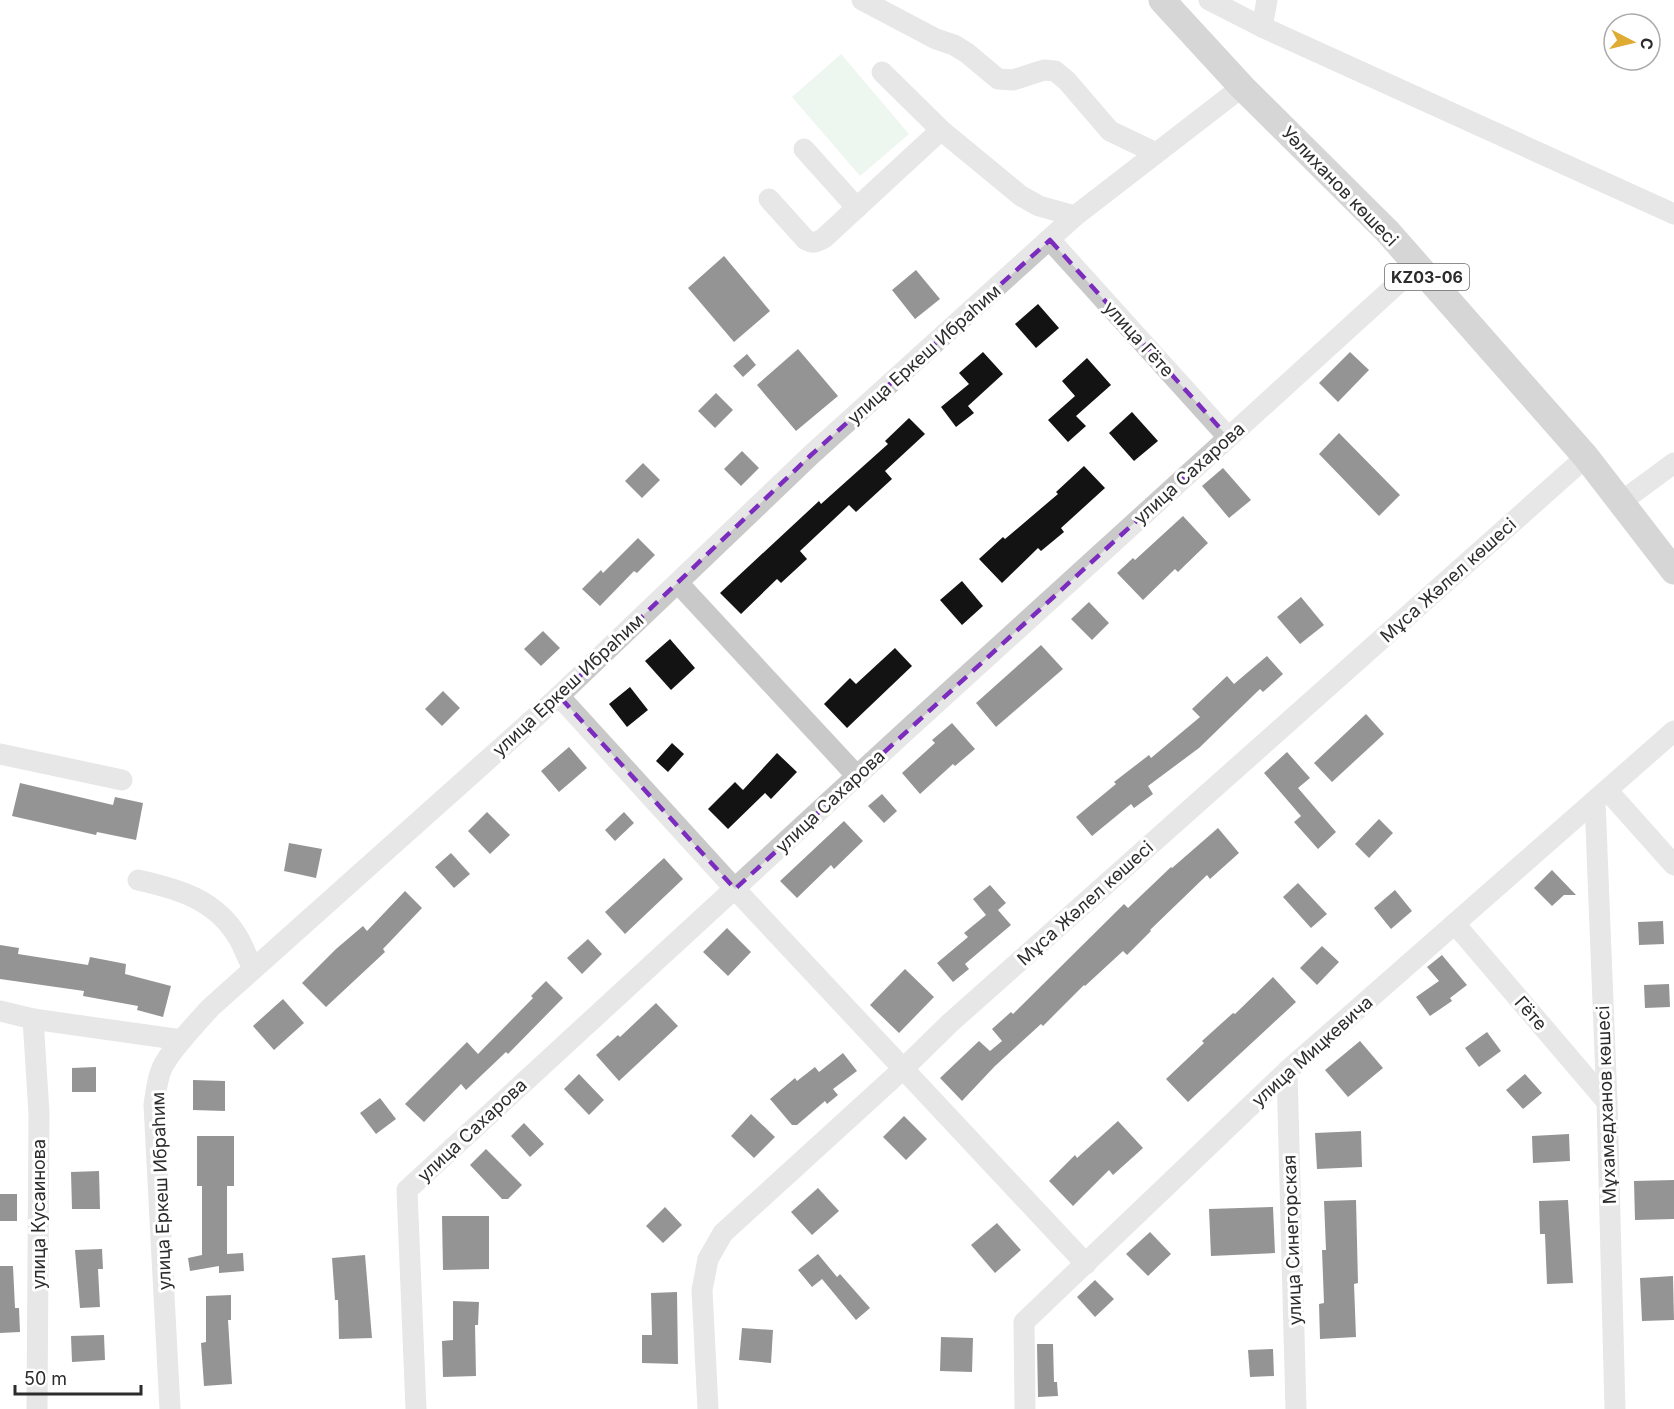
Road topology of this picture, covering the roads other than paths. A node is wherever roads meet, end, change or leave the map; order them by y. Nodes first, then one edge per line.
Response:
1 (862, 0) edge
2 (1162, 0) edge
3 (1209, 0) edge
4 (1267, 0) edge
5 (1262, 27) junction
6 (882, 72) dead end
7 (1242, 87) junction
8 (941, 130) junction
9 (804, 149) dead end
10 (1156, 153) junction
11 (769, 199) dead end
12 (857, 208) junction
13 (1674, 214) edge
14 (1075, 216) junction
15 (1050, 240) junction
16 (1417, 266) junction
17 (1228, 437) junction
18 (1586, 458) junction
19 (1674, 463) edge
20 (1621, 502) junction
21 (1674, 571) edge
22 (678, 583) junction
23 (559, 696) junction
24 (1674, 731) edge
25 (0, 754) edge
26 (857, 776) junction
27 (122, 780) dead end
28 (1601, 796) junction
29 (1674, 865) edge
30 (138, 880) dead end
31 (735, 889) junction
32 (1455, 924) junction
33 (253, 969) junction
34 (0, 1011) edge
35 (33, 1019) junction
36 (182, 1040) junction
37 (904, 1068) junction
38 (1287, 1071) junction
39 (1607, 1102) junction
40 (1086, 1264) junction
41 (37, 1409) edge
42 (171, 1409) edge
43 (416, 1409) edge
44 (708, 1409) edge
45 (1025, 1409) edge
46 (1296, 1409) edge
47 (1615, 1409) edge

1 - 10 street
2 - 7 main road, Уәлиханов көшесі / KZ03-06
3 - 5 street
4 - 5 street
5 - 13 street
6 - 8 street
7 - 10 street, улица Еркеш Ибраһим
7 - 16 main road, Уәлиханов көшесі / KZ03-06
8 - 12 street
8 - 14 street
9 - 12 street
10 - 14 street, улица Еркеш Ибраһим
11 - 12 street
14 - 15 street, улица Еркеш Ибраһим
15 - 17 street, улица Гёте
15 - 22 street, улица Еркеш Ибраһим
16 - 17 street, улица Сахарова
16 - 18 main road, Уәлиханов көшесі / KZ03-06
17 - 26 street, улица Сахарова
18 - 20 main road, Уәлиханов көшесі / KZ03-06
18 - 37 street, Мұса Жәлел көшесі
19 - 20 street
20 - 21 main road, Уәлиханов көшесі / KZ03-06
22 - 23 street, улица Еркеш Ибраһим
22 - 26 street
23 - 31 street
23 - 33 street, улица Еркеш Ибраһим
24 - 28 street, улица Мицкевича
25 - 27 street
26 - 31 street, улица Сахарова
28 - 29 street
28 - 32 street, улица Мицкевича
28 - 39 street, Мұхамедханов көшесі
30 - 33 street
31 - 37 street
31 - 43 street, улица Сахарова
32 - 38 street, улица Мицкевича
32 - 39 street, Гёте
33 - 36 street, улица Еркеш Ибраһим
34 - 35 street
35 - 36 street
35 - 41 street, улица Кусаинова
36 - 42 street, улица Еркеш Ибраһим
37 - 40 street
37 - 44 street, Мұса Жәлел көшесі
38 - 40 street, улица Мицкевича
38 - 46 street, улица Синегорская
39 - 47 street, Мұхамедханов көшесі
40 - 45 street, улица Мицкевича

